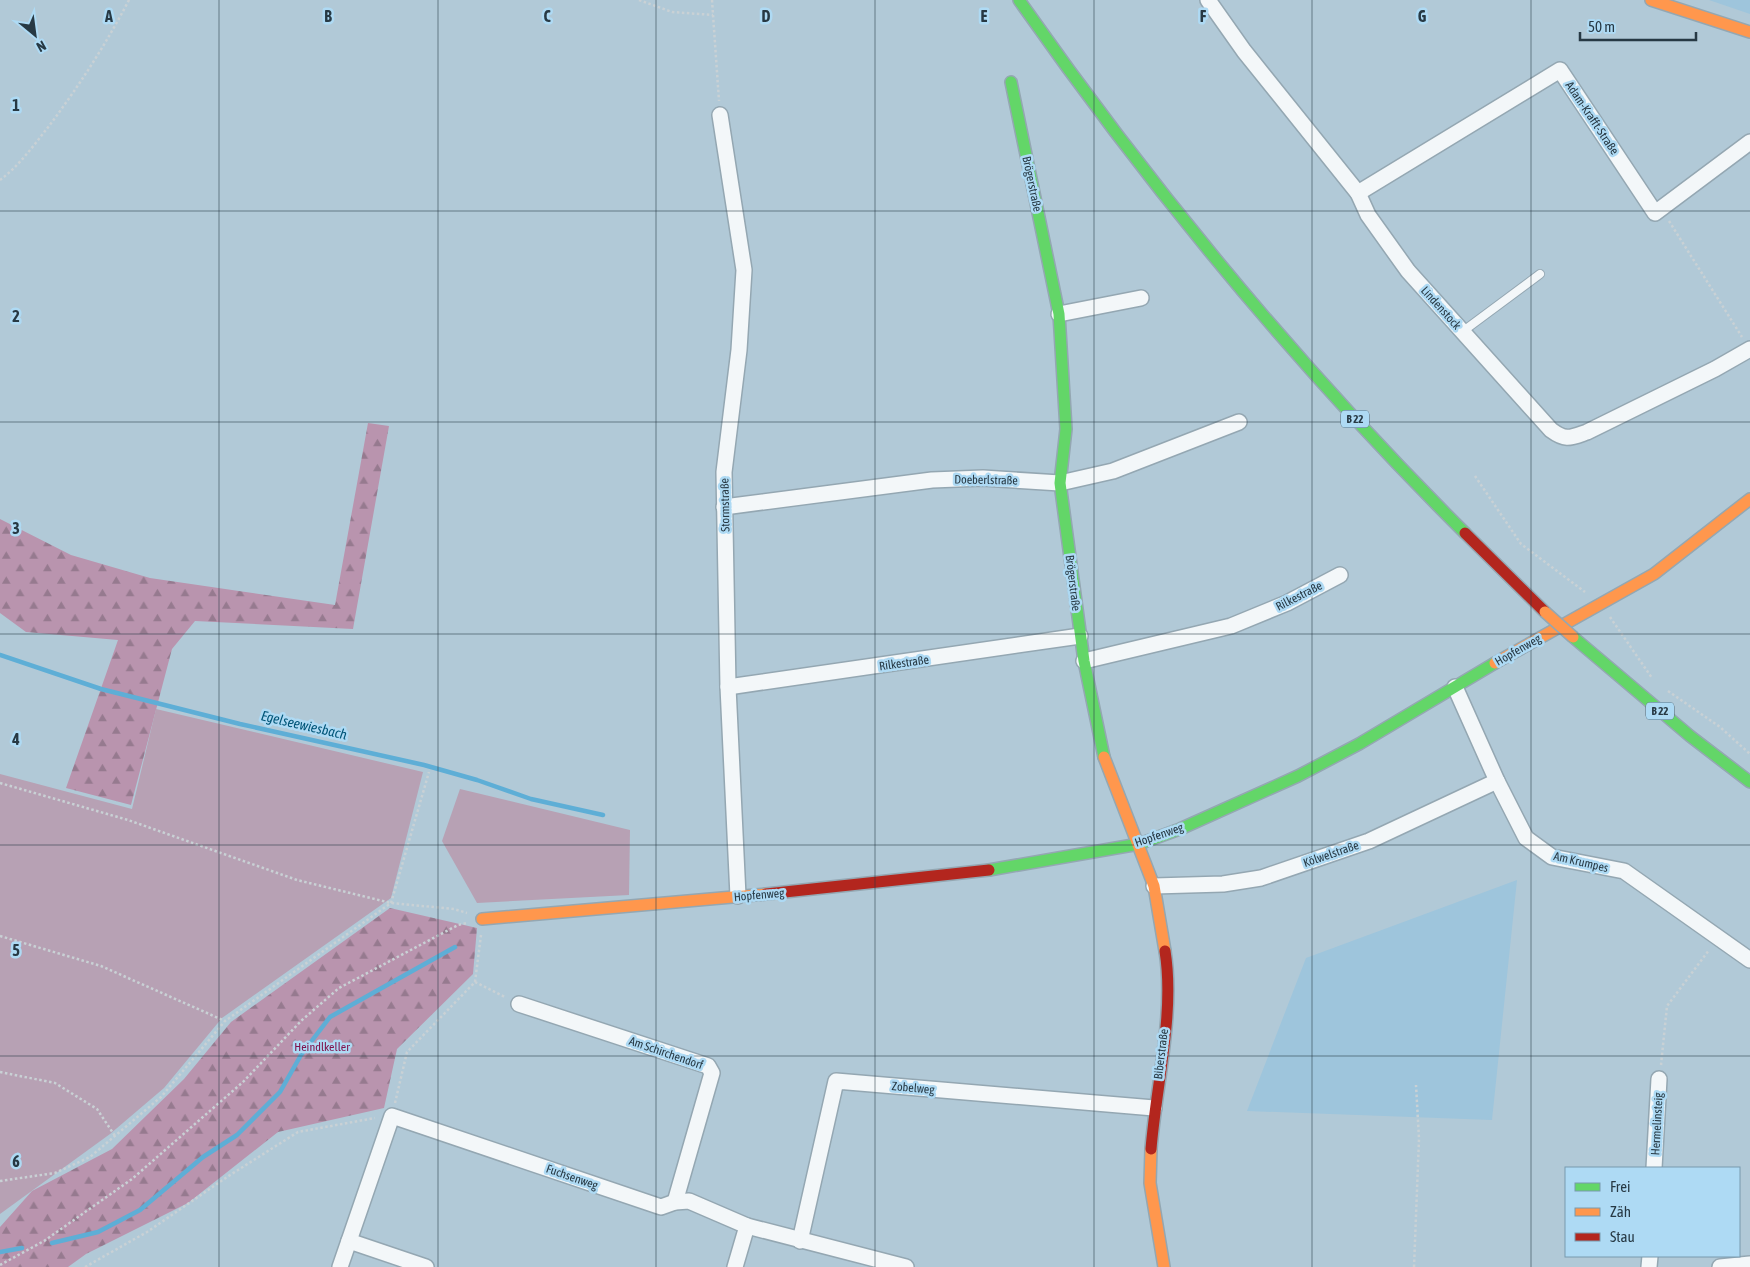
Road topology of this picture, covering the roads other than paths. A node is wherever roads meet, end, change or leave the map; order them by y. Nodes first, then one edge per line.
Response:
1 (1014, 0) edge
2 (1019, 0) edge
3 (1208, 0) edge
4 (1651, 0) edge
5 (1031, 17) junction
6 (1750, 32) edge
7 (1011, 82) dead end
8 (720, 115) road end
9 (1750, 142) edge
10 (1358, 193) junction
11 (1540, 274) dead end
12 (1141, 298) dead end
13 (1059, 314) junction
14 (1462, 332) junction
15 (1750, 349) edge
16 (1239, 422) dead end
17 (1060, 483) junction
18 (1750, 499) edge
19 (724, 507) junction
20 (1340, 575) dead end
21 (1080, 636) junction
22 (1084, 661) junction
23 (728, 686) junction
24 (1455, 687) junction
25 (1497, 781) junction
26 (1750, 782) edge
27 (1139, 844) junction
28 (1154, 886) junction
29 (738, 896) junction
30 (482, 919) road end
31 (1750, 960) edge
32 (518, 1004) road end
33 (1659, 1079) road end
34 (1154, 1108) junction
35 (1654, 1167) edge
36 (675, 1202) junction
37 (747, 1226) junction
38 (349, 1241) junction
39 (800, 1241) junction
40 (1750, 1264) edge
41 (340, 1267) edge
42 (426, 1267) edge
43 (735, 1267) edge
44 (906, 1267) edge
45 (1164, 1267) edge
46 (1720, 1267) edge

1 - 5 street, B 22
2 - 5 street, B 22
3 - 10 street, Lindenstock
4 - 6 street
5 - 26 street, B 22, bridge
7 - 13 street, Brögerstraße
8 - 19 street, Stormstraße
9 - 10 street, Adam-Krafft-Straße
10 - 14 street, Lindenstock
11 - 14 lane
12 - 13 street
13 - 17 street, Brögerstraße
14 - 15 street, Lindenstock
16 - 17 street, Doeberlstraße
17 - 19 street, Doeberlstraße
17 - 21 street, Brögerstraße
18 - 24 street, Hopfenweg
19 - 23 street, Stormstraße
20 - 22 street, Rilkestraße
21 - 22 street, Brögerstraße
21 - 23 street, Rilkestraße
22 - 27 street, Brögerstraße
23 - 29 street, Stormstraße
24 - 25 street, Am Krumpes
24 - 27 street, Hopfenweg
25 - 28 street, Kölwelstraße
25 - 31 street, Am Krumpes
27 - 28 street, Biberstraße
27 - 29 street, Hopfenweg
28 - 34 street, Biberstraße
29 - 30 street, Hopfenweg
32 - 36 street, Am Schirchendorf
33 - 35 street, Hermelinsteig
34 - 39 street, Zobelweg
34 - 45 street, Biberstraße
36 - 37 street, Fuchsenweg
36 - 38 street, Fuchsenweg
37 - 39 street, Fuchsenweg
37 - 43 street
38 - 41 street
38 - 42 street
39 - 44 street, Fuchsenweg
40 - 46 street

